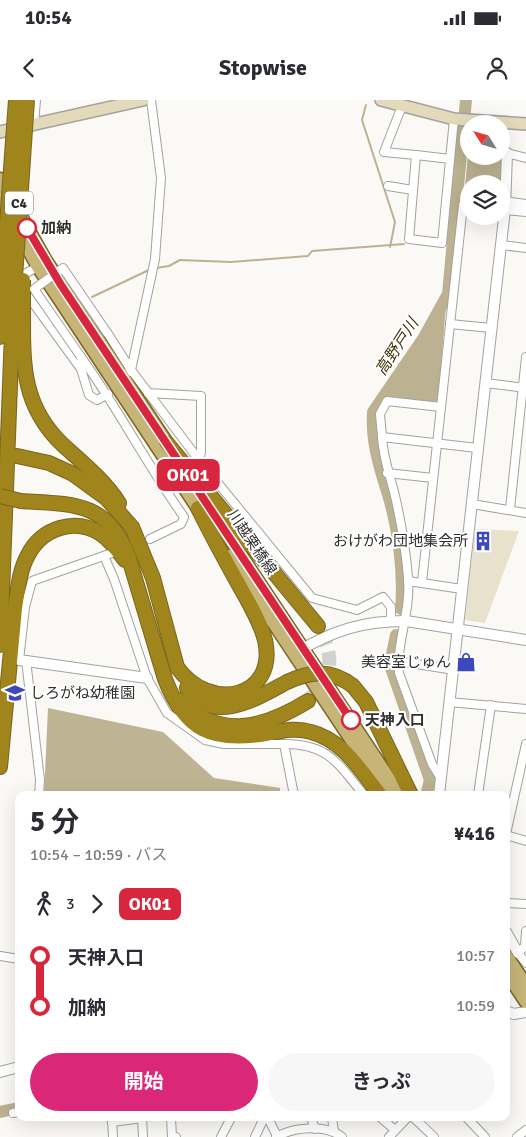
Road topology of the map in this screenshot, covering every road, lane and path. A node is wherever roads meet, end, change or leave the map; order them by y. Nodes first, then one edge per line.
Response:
1 (16, 100) edge
2 (27, 100) edge
3 (36, 100) edge
4 (143, 100) edge
5 (151, 100) edge
6 (381, 100) edge
7 (402, 106) junction
8 (454, 119) junction
9 (460, 120) edge
10 (34, 124) junction
11 (510, 124) edge
12 (526, 124) edge
13 (0, 132) edge
14 (416, 154) junction
15 (510, 154) edge
16 (526, 158) edge
17 (450, 159) junction
18 (15, 171) junction
19 (0, 179) edge
20 (388, 186) dead end
21 (413, 190) junction
22 (1, 200) edge
23 (526, 204) edge
24 (510, 205) edge
25 (510, 207) edge
26 (526, 211) edge
27 (461, 225) edge
28 (502, 225) edge
29 (0, 239) edge
30 (500, 245) junction
31 (526, 248) edge
32 (38, 267) junction
33 (22, 275) junction
34 (0, 276) edge
35 (12, 307) junction
36 (450, 324) junction
37 (491, 328) junction
38 (0, 337) edge
39 (526, 357) edge
40 (126, 374) junction
41 (485, 383) junction
42 (524, 388) edge
43 (148, 393) junction
44 (108, 394) junction
45 (441, 408) junction
46 (382, 437) junction
47 (166, 442) junction
48 (437, 443) junction
49 (477, 448) junction
50 (17, 456) dead end
51 (199, 460) junction
52 (387, 473) junction
53 (433, 478) junction
54 (0, 496) edge
55 (472, 504) junction
56 (198, 508) junction
57 (510, 510) junction
58 (526, 513) edge
59 (132, 527) junction
60 (150, 540) dead end
61 (132, 568) junction
62 (408, 580) junction
63 (422, 582) junction
64 (462, 589) junction
65 (391, 621) junction
66 (406, 621) junction
67 (318, 626) tunnel mouth
68 (457, 629) junction
69 (526, 640) edge
70 (0, 645) edge
71 (299, 651) junction
72 (22, 660) junction
73 (398, 661) junction
74 (177, 667) junction
75 (454, 670) junction
76 (147, 678) junction
77 (165, 679) junction
78 (308, 700) tunnel mouth
79 (449, 702) junction
80 (491, 706) junction
81 (526, 709) edge
82 (284, 744) junction
83 (526, 744) edge
84 (0, 767) edge
85 (440, 777) junction
86 (39, 791) edge
87 (293, 791) edge
88 (361, 791) edge
89 (377, 791) edge
90 (386, 791) edge
91 (397, 791) edge
92 (409, 791) edge
93 (438, 791) edge
94 (479, 791) edge
95 (510, 816) edge
96 (510, 836) edge
97 (526, 842) edge
98 (510, 903) edge
99 (526, 904) edge
100 (526, 931) edge
101 (512, 954) edge
102 (0, 956) edge
103 (15, 958) edge
104 (526, 963) edge
105 (510, 978) edge
106 (526, 985) edge
107 (526, 1002) edge
108 (510, 1012) edge
109 (526, 1012) edge
110 (15, 1068) edge
111 (0, 1072) edge
112 (112, 1121) edge
113 (143, 1121) edge
114 (171, 1121) edge
115 (229, 1121) edge
116 (263, 1121) edge
117 (269, 1121) edge
118 (312, 1121) edge
119 (332, 1121) edge
120 (384, 1121) edge
121 (404, 1121) edge
122 (417, 1121) edge
123 (470, 1121) edge
124 (314, 1129) junction
125 (294, 1130) junction
126 (395, 1130) junction
127 (526, 1130) edge
128 (334, 1131) junction
129 (113, 1137) edge
130 (143, 1137) edge
131 (176, 1137) edge
132 (221, 1137) edge
133 (255, 1137) edge
134 (276, 1137) edge
135 (300, 1137) edge
136 (342, 1137) edge
137 (389, 1137) edge
138 (434, 1137) edge
139 (486, 1137) edge
140 (517, 1137) edge

1 - 18 highway, C4, bridge
2 - 18 highway, C4, bridge
3 - 10 street
4 - 10 main road
5 - 40 street
6 - 7 main road
7 - 8 main road
7 - 14 street
8 - 9 main road
8 - 17 street
10 - 13 main road
11 - 12 main road
14 - 17 street
14 - 21 street
15 - 16 street
17 - 21 street
18 - 29 highway, bridge
18 - 35 highway, C4, bridge
19 - 40 main road, 川越栗橋線
20 - 21 street
22 - 32 main road, 川越栗橋線
23 - 24 street
25 - 26 street
27 - 36 street
28 - 30 street
30 - 31 street
30 - 37 street
32 - 33 street
32 - 56 main road, 川越栗橋線
33 - 34 street
33 - 44 street
35 - 38 highway, C4
35 - 59 highway
35 - 70 highway, C4
36 - 37 street
36 - 45 street
37 - 41 street
39 - 42 street
40 - 43 street
40 - 44 street, bridge
40 - 47 main road, 川越栗橋線
41 - 42 street
41 - 49 street
42 - 57 street
43 - 51 street
43 - 51 street
44 - 60 street
45 - 46 street
45 - 48 street
46 - 48 street
46 - 52 street
47 - 67 highway
47 - 71 main road, 川越栗橋線
48 - 49 street
48 - 53 street
49 - 55 street
50 - 59 highway
51 - 65 street
52 - 53 street
52 - 62 street
53 - 63 street
54 - 61 highway, bridge
55 - 57 street
55 - 64 street
56 - 71 main road, 川越栗橋線
56 - 74 highway
57 - 58 street
59 - 74 highway
61 - 77 highway
61 - 84 highway
62 - 63 street
62 - 66 street
63 - 64 street
64 - 68 street
65 - 66 street
65 - 71 street
66 - 68 street
66 - 73 street
68 - 69 street
68 - 75 street
71 - 90 main road, 川越栗橋線
71 - 91 main road, 川越栗橋線
72 - 76 street
72 - 76 street
72 - 86 street
73 - 75 street
73 - 85 street
74 - 92 highway, bridge
75 - 79 street
76 - 82 street
77 - 78 highway
77 - 89 highway
79 - 80 street
79 - 85 street
80 - 81 street
80 - 94 street
82 - 87 street
82 - 88 street
83 - 95 street
85 - 93 street
96 - 97 street
98 - 99 street
100 - 101 street
101 - 104 street
101 - 106 main road
102 - 103 street
105 - 107 main road
108 - 109 street
110 - 111 street
112 - 129 street
113 - 130 street
114 - 131 street
115 - 132 street
116 - 133 street
117 - 134 street
118 - 124 street
119 - 128 street
120 - 126 street
121 - 126 street
122 - 138 street
123 - 139 street
124 - 125 street
124 - 128 street
125 - 134 street
125 - 135 street
126 - 137 street
127 - 140 street
128 - 136 street

